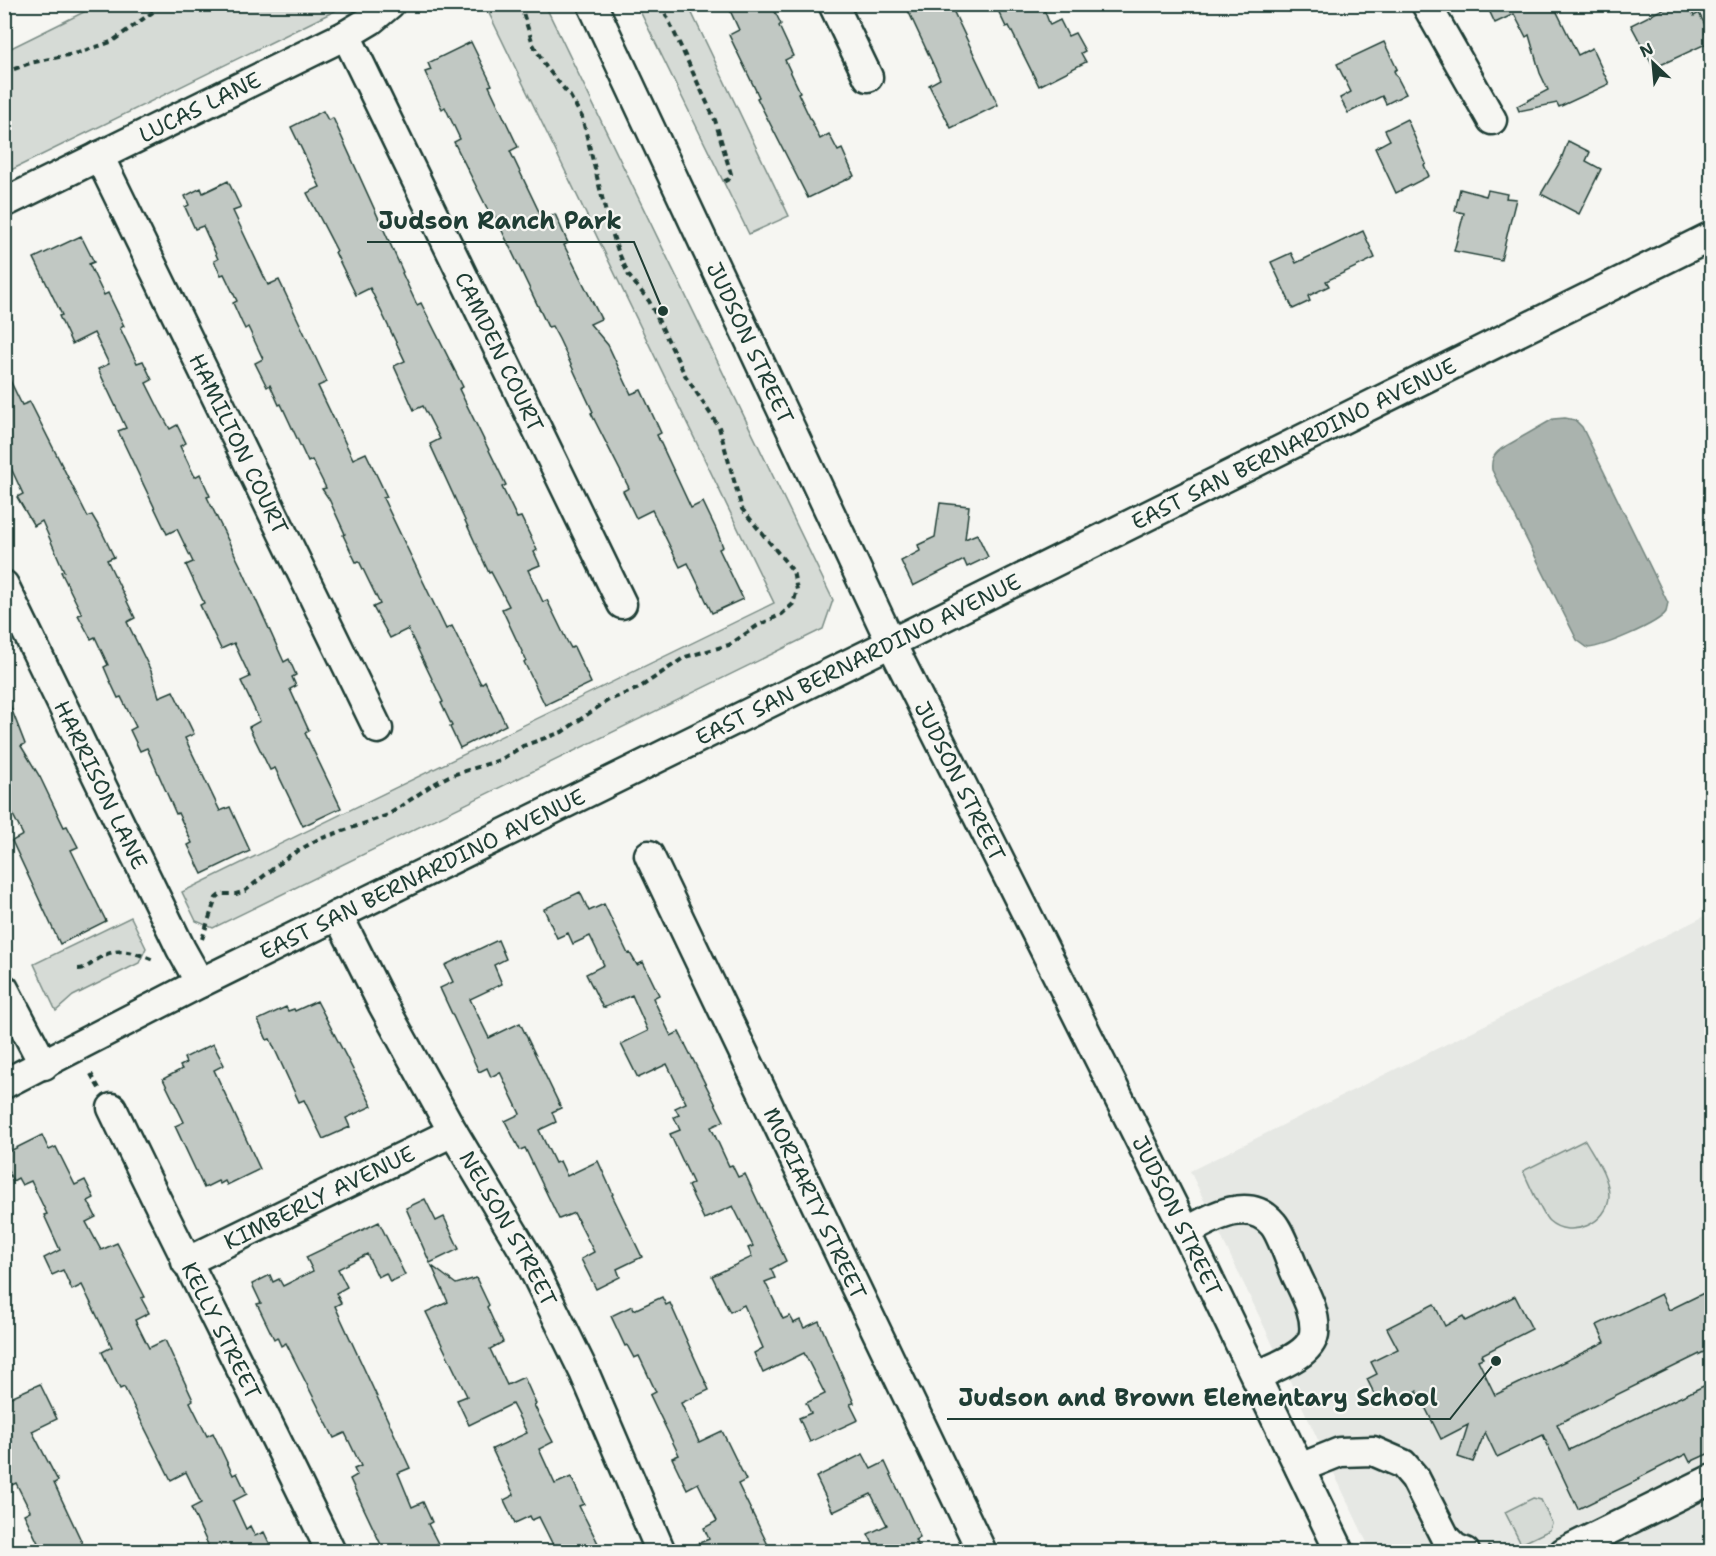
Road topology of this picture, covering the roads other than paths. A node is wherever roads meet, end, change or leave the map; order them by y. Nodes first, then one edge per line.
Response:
1 (390, 4) edge
2 (592, 4) edge
3 (833, 4) edge
4 (1426, 4) edge
5 (346, 35) junction
6 (868, 77) dead end
7 (1492, 120) dead end
8 (99, 156) junction
9 (4, 203) edge
10 (1712, 236) edge
11 (4, 585) edge
12 (622, 604) dead end
13 (891, 644) junction
14 (378, 729) dead end
15 (649, 855) dead end
16 (338, 915) junction
17 (200, 983) junction
18 (4, 989) edge
19 (44, 1065) junction
20 (4, 1084) edge
21 (112, 1108) dead end
22 (453, 1132) junction
23 (1186, 1232) junction
24 (186, 1262) junction
25 (1256, 1376) junction
26 (1300, 1468) junction
27 (1712, 1479) edge
28 (331, 1551) edge
29 (662, 1551) edge
30 (982, 1551) edge
31 (1340, 1551) edge
32 (1465, 1551) edge
33 (1564, 1551) edge

1 - 5 street, LUCAS LANE
2 - 13 street, JUDSON STREET
3 - 6 street
4 - 7 street
5 - 8 street, LUCAS LANE
5 - 12 street, CAMDEN COURT
8 - 9 street, LUCAS LANE
8 - 14 street, HAMILTON COURT
10 - 13 street, EAST SAN BERNARDINO AVENUE
11 - 17 street, HARRISON LANE
13 - 16 street, EAST SAN BERNARDINO AVENUE
13 - 23 street, JUDSON STREET
15 - 30 street, MORIARTY STREET
16 - 17 street, EAST SAN BERNARDINO AVENUE
16 - 22 street, NELSON STREET
17 - 19 street, EAST SAN BERNARDINO AVENUE
18 - 19 street
19 - 20 street, EAST SAN BERNARDINO AVENUE
21 - 24 street, KELLY STREET
22 - 24 street, KIMBERLY AVENUE
22 - 29 street, NELSON STREET
23 - 25 street, JUDSON STREET
23 - 25 street
24 - 28 street, KELLY STREET
25 - 26 street, JUDSON STREET
26 - 31 street, JUDSON STREET
26 - 32 street
27 - 33 street

